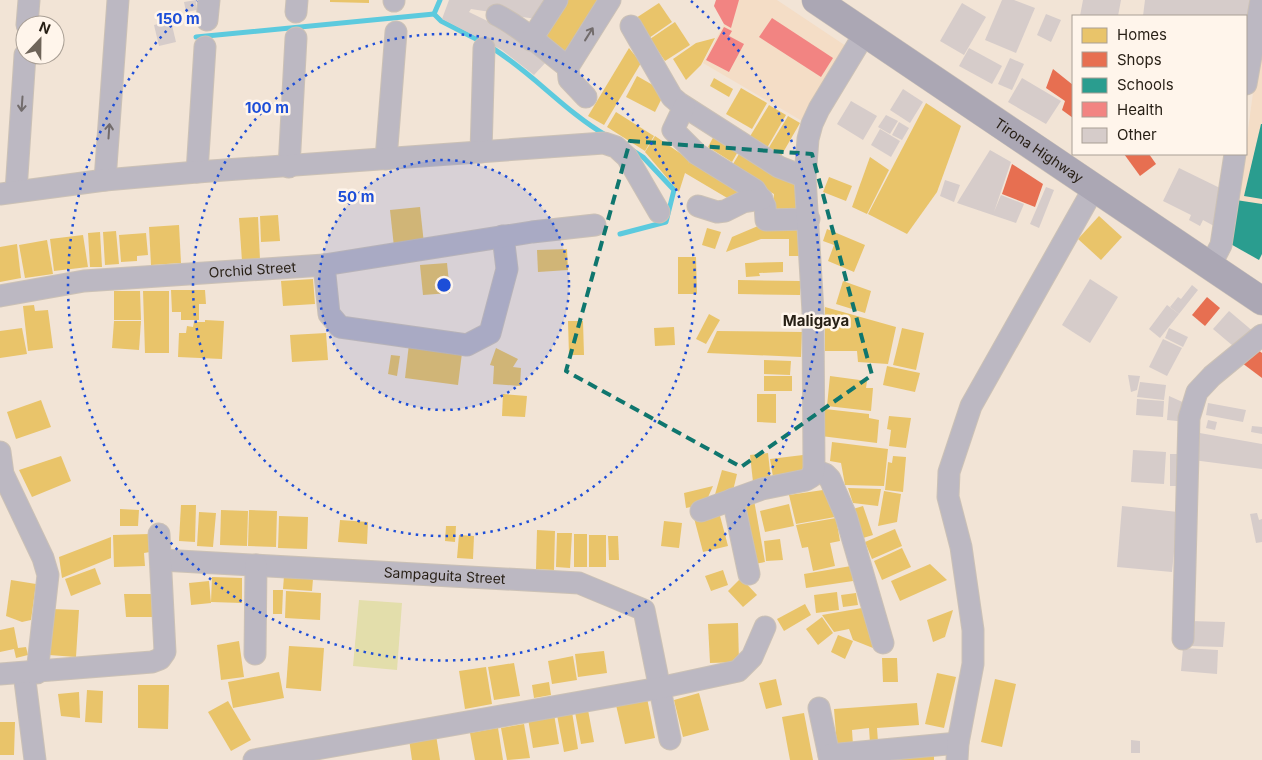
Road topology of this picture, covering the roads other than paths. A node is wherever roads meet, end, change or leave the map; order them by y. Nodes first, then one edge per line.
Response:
1 (29, 0) edge
2 (118, 0) edge
3 (557, 0) edge
4 (610, 0) edge
5 (816, 0) edge
6 (1260, 0) edge
7 (28, 15) edge
8 (497, 15) dead end
9 (631, 26) dead end
10 (396, 32) dead end
11 (865, 33) junction
12 (296, 38) dead end
13 (531, 40) junction
14 (205, 46) dead end
15 (484, 48) dead end
16 (24, 65) edge
17 (568, 67) junction
18 (1247, 78) edge
19 (586, 98) dead end
20 (684, 107) junction
21 (481, 152) junction
22 (1235, 155) edge
23 (386, 159) junction
24 (289, 167) junction
25 (197, 172) junction
26 (805, 177) junction
27 (106, 180) junction
28 (1094, 188) junction
29 (8, 192) edge
30 (762, 199) junction
31 (698, 206) dead end
32 (659, 212) dead end
33 (809, 219) junction
34 (595, 225) dead end
35 (503, 236) junction
36 (324, 265) junction
37 (1210, 266) junction
38 (0, 296) edge
39 (1262, 301) edge
40 (1262, 335) edge
41 (0, 452) edge
42 (814, 470) junction
43 (733, 499) junction
44 (701, 510) dead end
45 (159, 534) dead end
46 (161, 560) junction
47 (256, 565) junction
48 (749, 574) dead end
49 (765, 627) dead end
50 (1183, 639) dead end
51 (883, 643) dead end
52 (255, 654) dead end
53 (30, 673) junction
54 (0, 674) edge
55 (660, 688) junction
56 (819, 708) dead end
57 (670, 739) dead end
58 (957, 752) edge
59 (830, 758) edge
60 (35, 760) edge
61 (254, 760) edge

1 - 7 street
27 -> 2 street
3 - 13 street
17 -> 4 street
5 - 11 main road, Tirona Highway
6 - 18 street
8 - 13 street
9 - 20 street
10 - 23 street
11 - 26 street
11 - 28 main road, Tirona Highway
12 - 24 street
13 - 17 street
14 - 25 street
15 - 21 street
16 -> 29 street
17 - 19 street
20 - 26 street
20 - 30 street
21 - 23 street
21 - 32 street
22 - 37 street
23 - 24 street
24 - 25 street
25 - 27 street
26 - 33 street
27 - 29 street
28 - 37 main road, Tirona Highway
28 - 58 street
30 - 31 street
30 - 33 street
33 - 42 street
34 - 35 street, Orchid Street
35 - 36 street, Orchid Street
35 - 36 street
36 - 38 street, Orchid Street
37 - 39 main road, Tirona Highway
40 - 50 street
41 - 53 street
42 - 43 street
42 - 51 street
43 - 44 street
43 - 48 street
45 - 46 street
46 - 47 street, Sampaguita Street
46 - 53 street
47 - 52 street
47 - 55 street, Sampaguita Street
49 - 55 street
53 - 54 street
53 - 60 street
55 - 57 street
55 - 61 street
56 - 59 street
58 - 59 street

